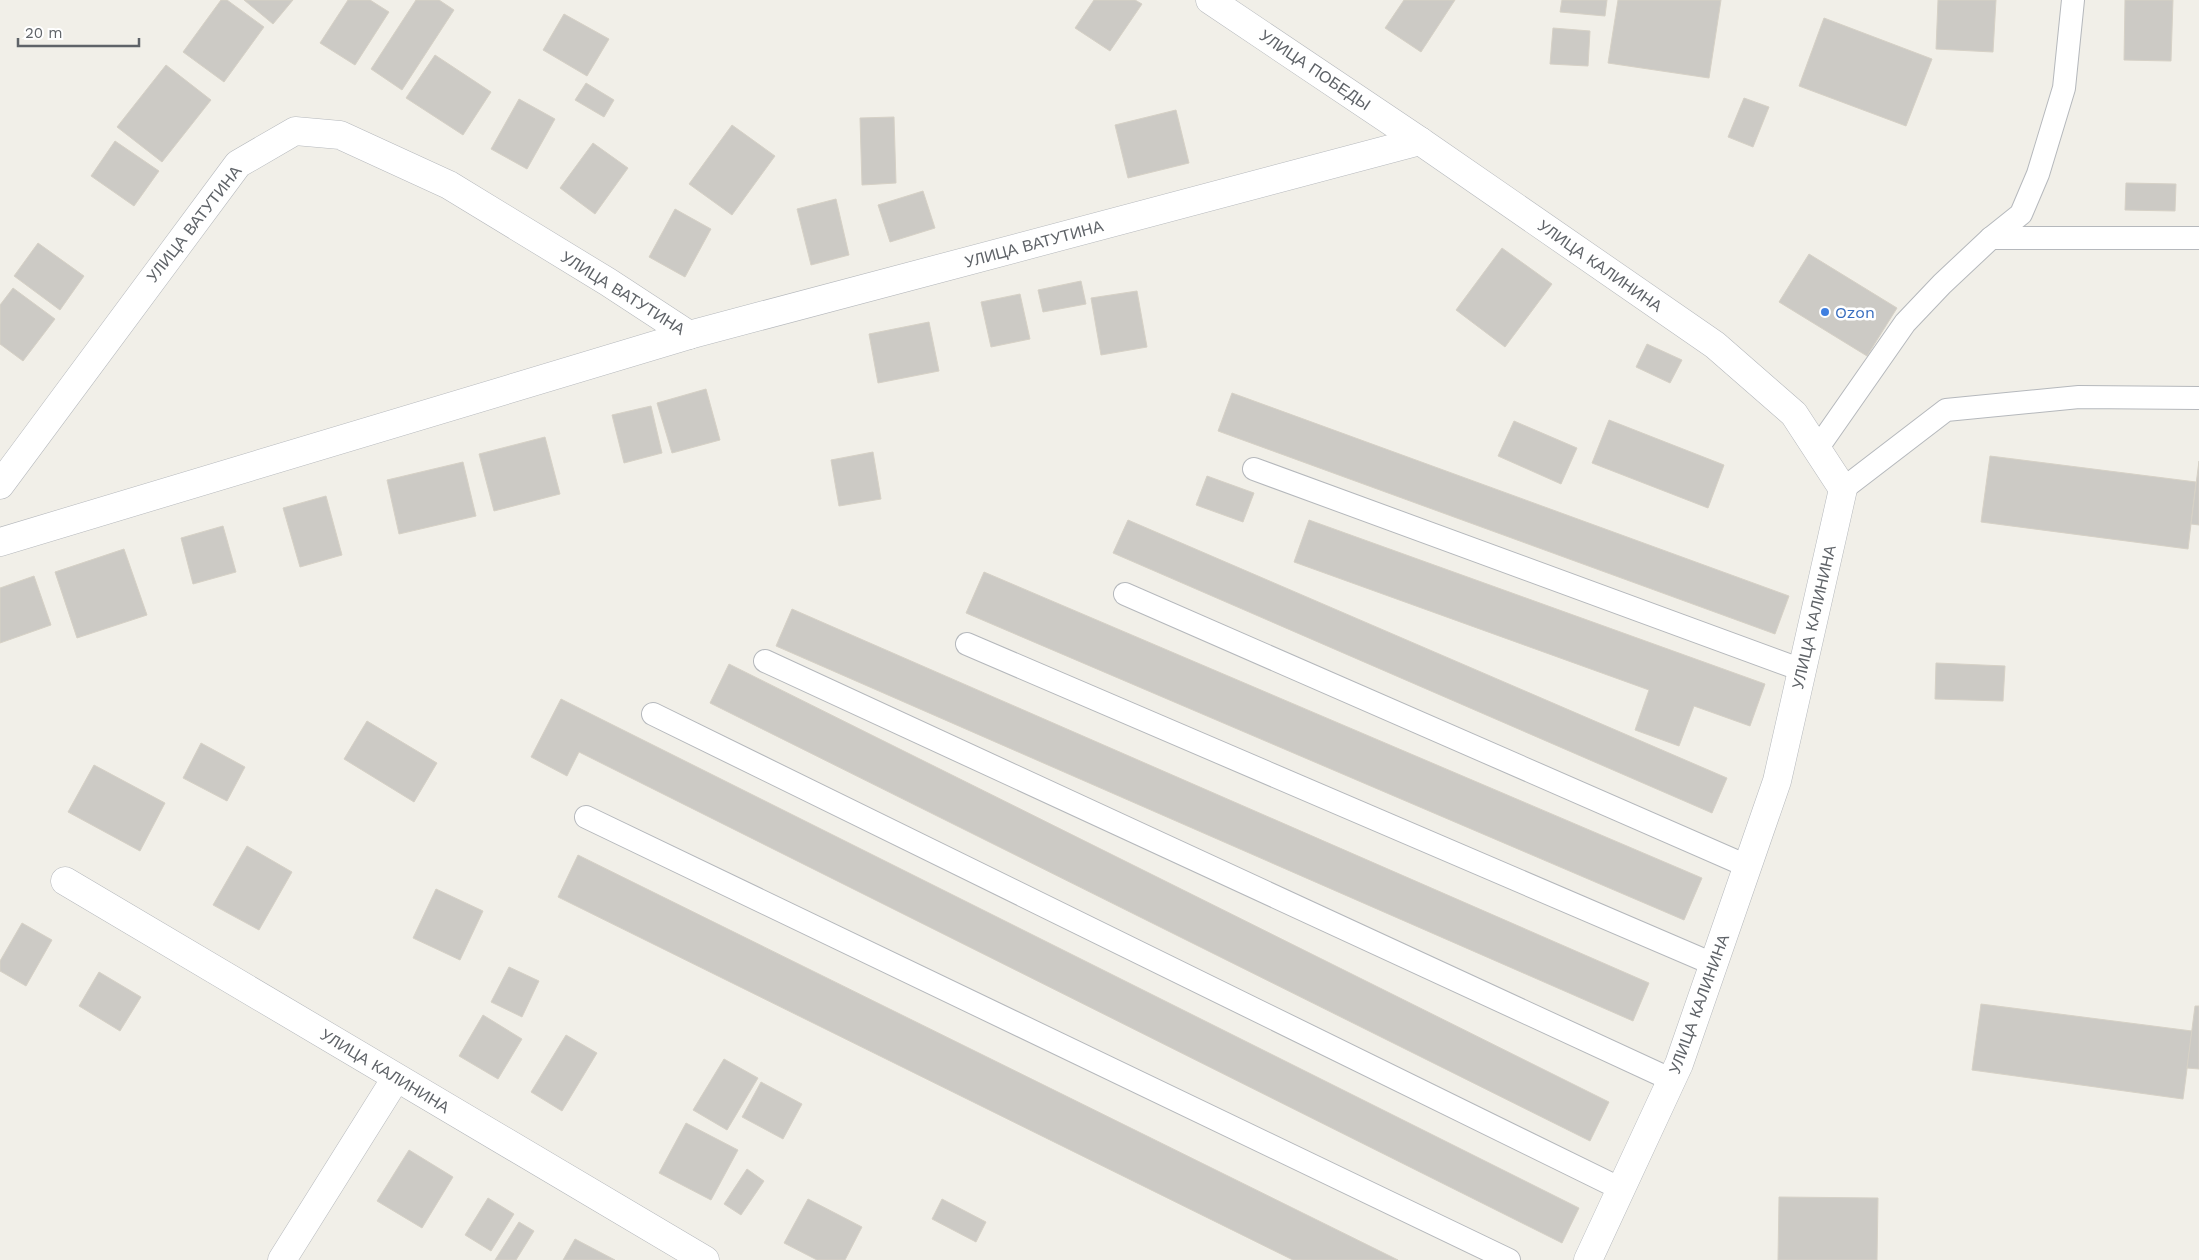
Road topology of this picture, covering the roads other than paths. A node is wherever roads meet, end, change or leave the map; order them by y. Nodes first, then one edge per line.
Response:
1 (1210, 0) edge
2 (2073, 0) edge
3 (1420, 141) junction
4 (1991, 238) junction
5 (2199, 238) edge
6 (689, 335) junction
7 (2199, 398) edge
8 (1817, 449) junction
9 (1254, 469) dead end
10 (0, 485) edge
11 (1843, 489) junction
12 (0, 542) edge
13 (1125, 594) dead end
14 (966, 644) dead end
15 (765, 661) dead end
16 (1802, 670) junction
17 (653, 714) dead end
18 (586, 817) dead end
19 (1747, 866) junction
20 (65, 881) dead end
21 (1713, 964) junction
22 (396, 1078) junction
23 (1672, 1080) junction
24 (1621, 1190) junction
25 (282, 1260) edge
26 (705, 1260) edge
27 (1509, 1260) edge
28 (1588, 1260) edge

1 - 3 street, УЛИЦА ПОБЕДЫ
2 - 4 lane
3 - 6 street, УЛИЦА ВАТУТИНА
3 - 8 street, УЛИЦА КАЛИНИНА
4 - 5 lane
4 - 8 lane
6 - 10 street, УЛИЦА ВАТУТИНА
6 - 12 street
7 - 11 lane
8 - 11 street, УЛИЦА КАЛИНИНА
9 - 16 lane
11 - 16 street, УЛИЦА КАЛИНИНА
13 - 19 lane
14 - 21 lane
15 - 23 lane
16 - 19 street, УЛИЦА КАЛИНИНА
17 - 24 lane
18 - 27 lane
19 - 21 street, УЛИЦА КАЛИНИНА
20 - 22 street, УЛИЦА КАЛИНИНА
21 - 23 street, УЛИЦА КАЛИНИНА
22 - 25 street
22 - 26 street, УЛИЦА КАЛИНИНА
23 - 24 street, УЛИЦА КАЛИНИНА
24 - 28 street, УЛИЦА КАЛИНИНА

